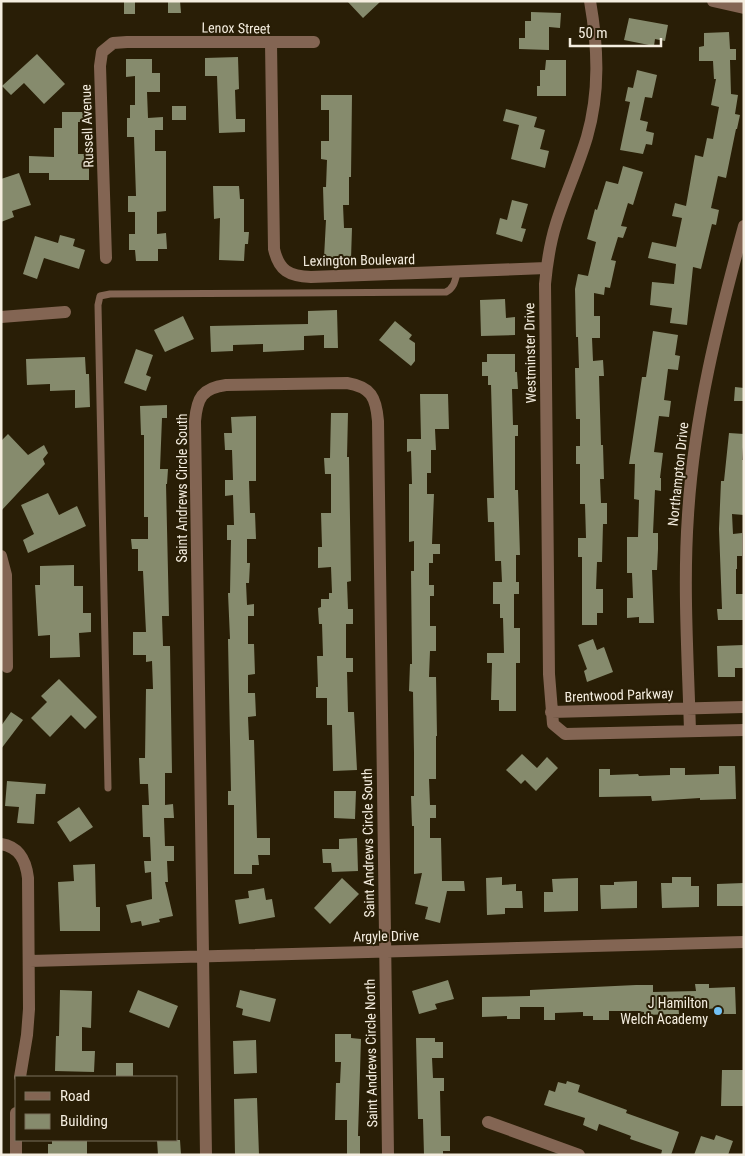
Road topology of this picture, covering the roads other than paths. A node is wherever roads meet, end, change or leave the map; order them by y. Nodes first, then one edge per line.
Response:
1 (590, 1) edge
2 (713, 1) edge
3 (744, 8) edge
4 (159, 42) joint
5 (314, 42) dead end
6 (271, 43) junction
7 (744, 226) edge
8 (106, 258) dead end
9 (546, 268) junction
10 (456, 273) junction
11 (65, 312) dead end
12 (1, 317) edge
13 (1, 556) edge
14 (7, 667) dead end
15 (744, 707) edge
16 (690, 708) junction
17 (551, 712) junction
18 (744, 730) edge
19 (690, 731) junction
20 (108, 788) dead end
21 (1, 844) edge
22 (744, 942) edge
23 (385, 951) junction
24 (203, 956) junction
25 (30, 961) junction
26 (20, 1076) edge
27 (488, 1122) dead end
28 (16, 1141) edge
29 (16, 1155) edge
30 (206, 1155) edge
31 (388, 1155) edge
32 (579, 1155) edge

1 - 9 street, Westminster Drive
2 - 3 street
4 - 6 street, Lenox Street
4 - 8 street, Russell Avenue
5 - 6 street, Lenox Street
6 - 10 street, Lexington Boulevard
7 - 16 street, Northampton Drive
9 - 10 street, Lexington Boulevard
9 - 17 street, Westminster Drive
10 - 20 lane
11 - 12 street
13 - 14 street
15 - 16 street, Brentwood Parkway
16 - 17 street, Brentwood Parkway
16 - 19 street, Northampton Drive
17 - 19 street, Brentwood Parkway
18 - 19 street, Brentwood Parkway
21 - 25 street
22 - 23 street, Argyle Drive
23 - 24 street, Argyle Drive
23 - 24 street, Saint Andrews Circle South
23 - 31 street, Saint Andrews Circle North
24 - 25 street, Argyle Drive
24 - 30 street
25 - 26 street
27 - 32 street
28 - 29 street

